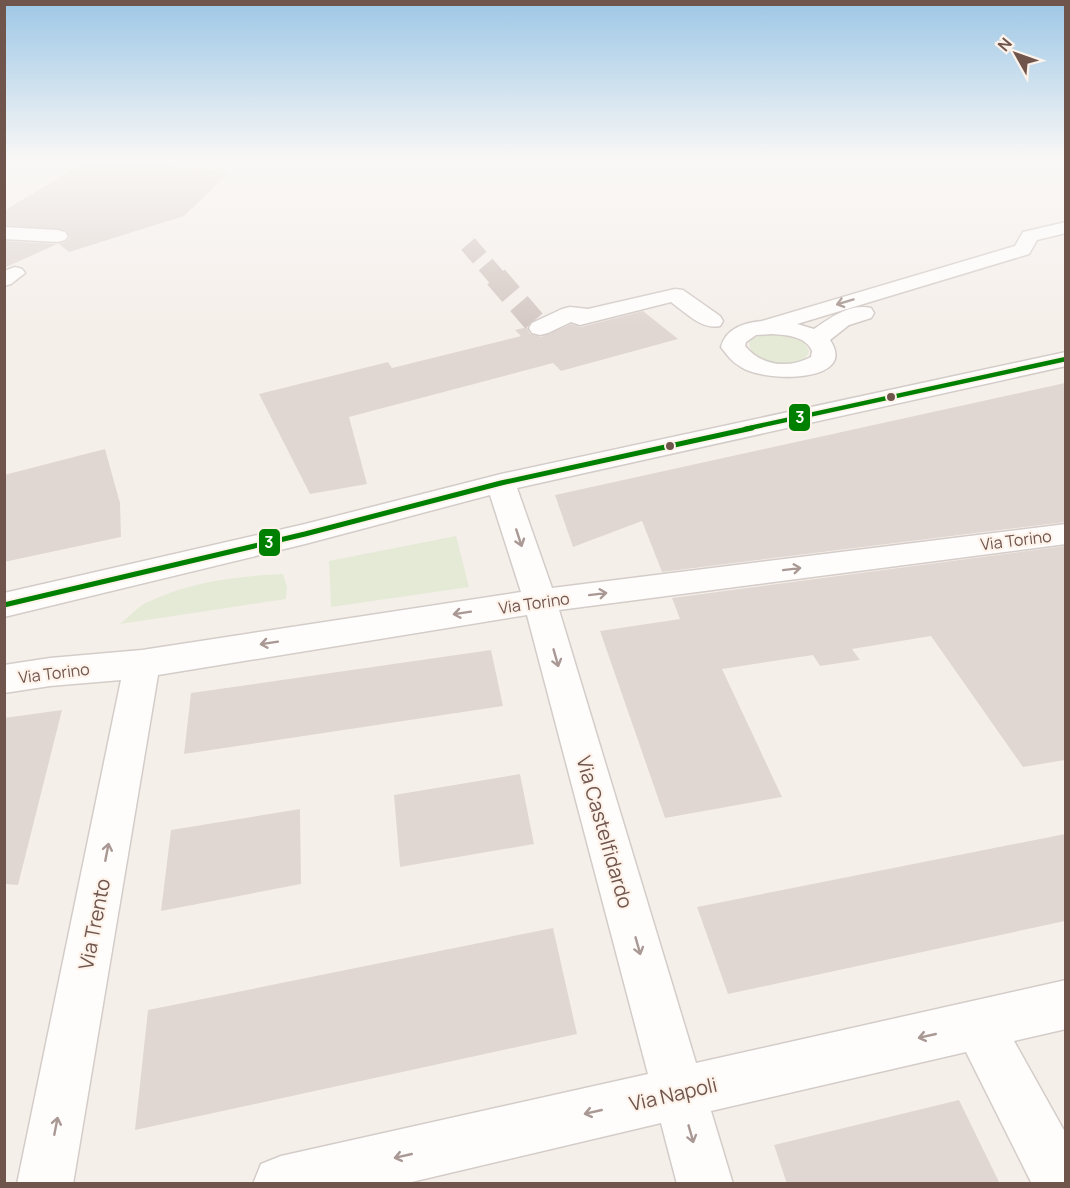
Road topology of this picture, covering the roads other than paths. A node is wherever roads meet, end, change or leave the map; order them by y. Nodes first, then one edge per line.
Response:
1 (1065, 227) edge
2 (4, 233) edge
3 (58, 236) dead end
4 (1026, 242) junction
5 (712, 321) dead end
6 (764, 327) junction
7 (540, 328) dead end
8 (816, 339) junction
9 (1065, 359) edge
10 (501, 483) junction
11 (1065, 534) edge
12 (540, 601) junction
13 (4, 605) edge
14 (142, 664) junction
15 (4, 679) edge
16 (1065, 1004) edge
17 (978, 1024) junction
18 (679, 1093) junction
19 (45, 1184) edge
20 (281, 1184) edge
21 (705, 1184) edge
22 (1062, 1184) edge

1 - 4 street
2 - 3 street
4 -> 6 street
4 - 8 street
5 - 7 street
6 - 8 street
6 - 8 street
9 - 10 street
10 -> 12 street, Via Castelfidardo
10 - 13 street
12 -> 11 street, Via Torino
12 -> 14 street, Via Torino
12 -> 18 street, Via Castelfidardo
14 - 15 street, Via Torino
19 -> 14 street, Via Trento
16 - 17 street, Via Napoli
17 -> 18 street, Via Napoli
17 - 22 street
18 -> 20 street, Via Napoli
18 -> 21 street, Via Castelfidardo

